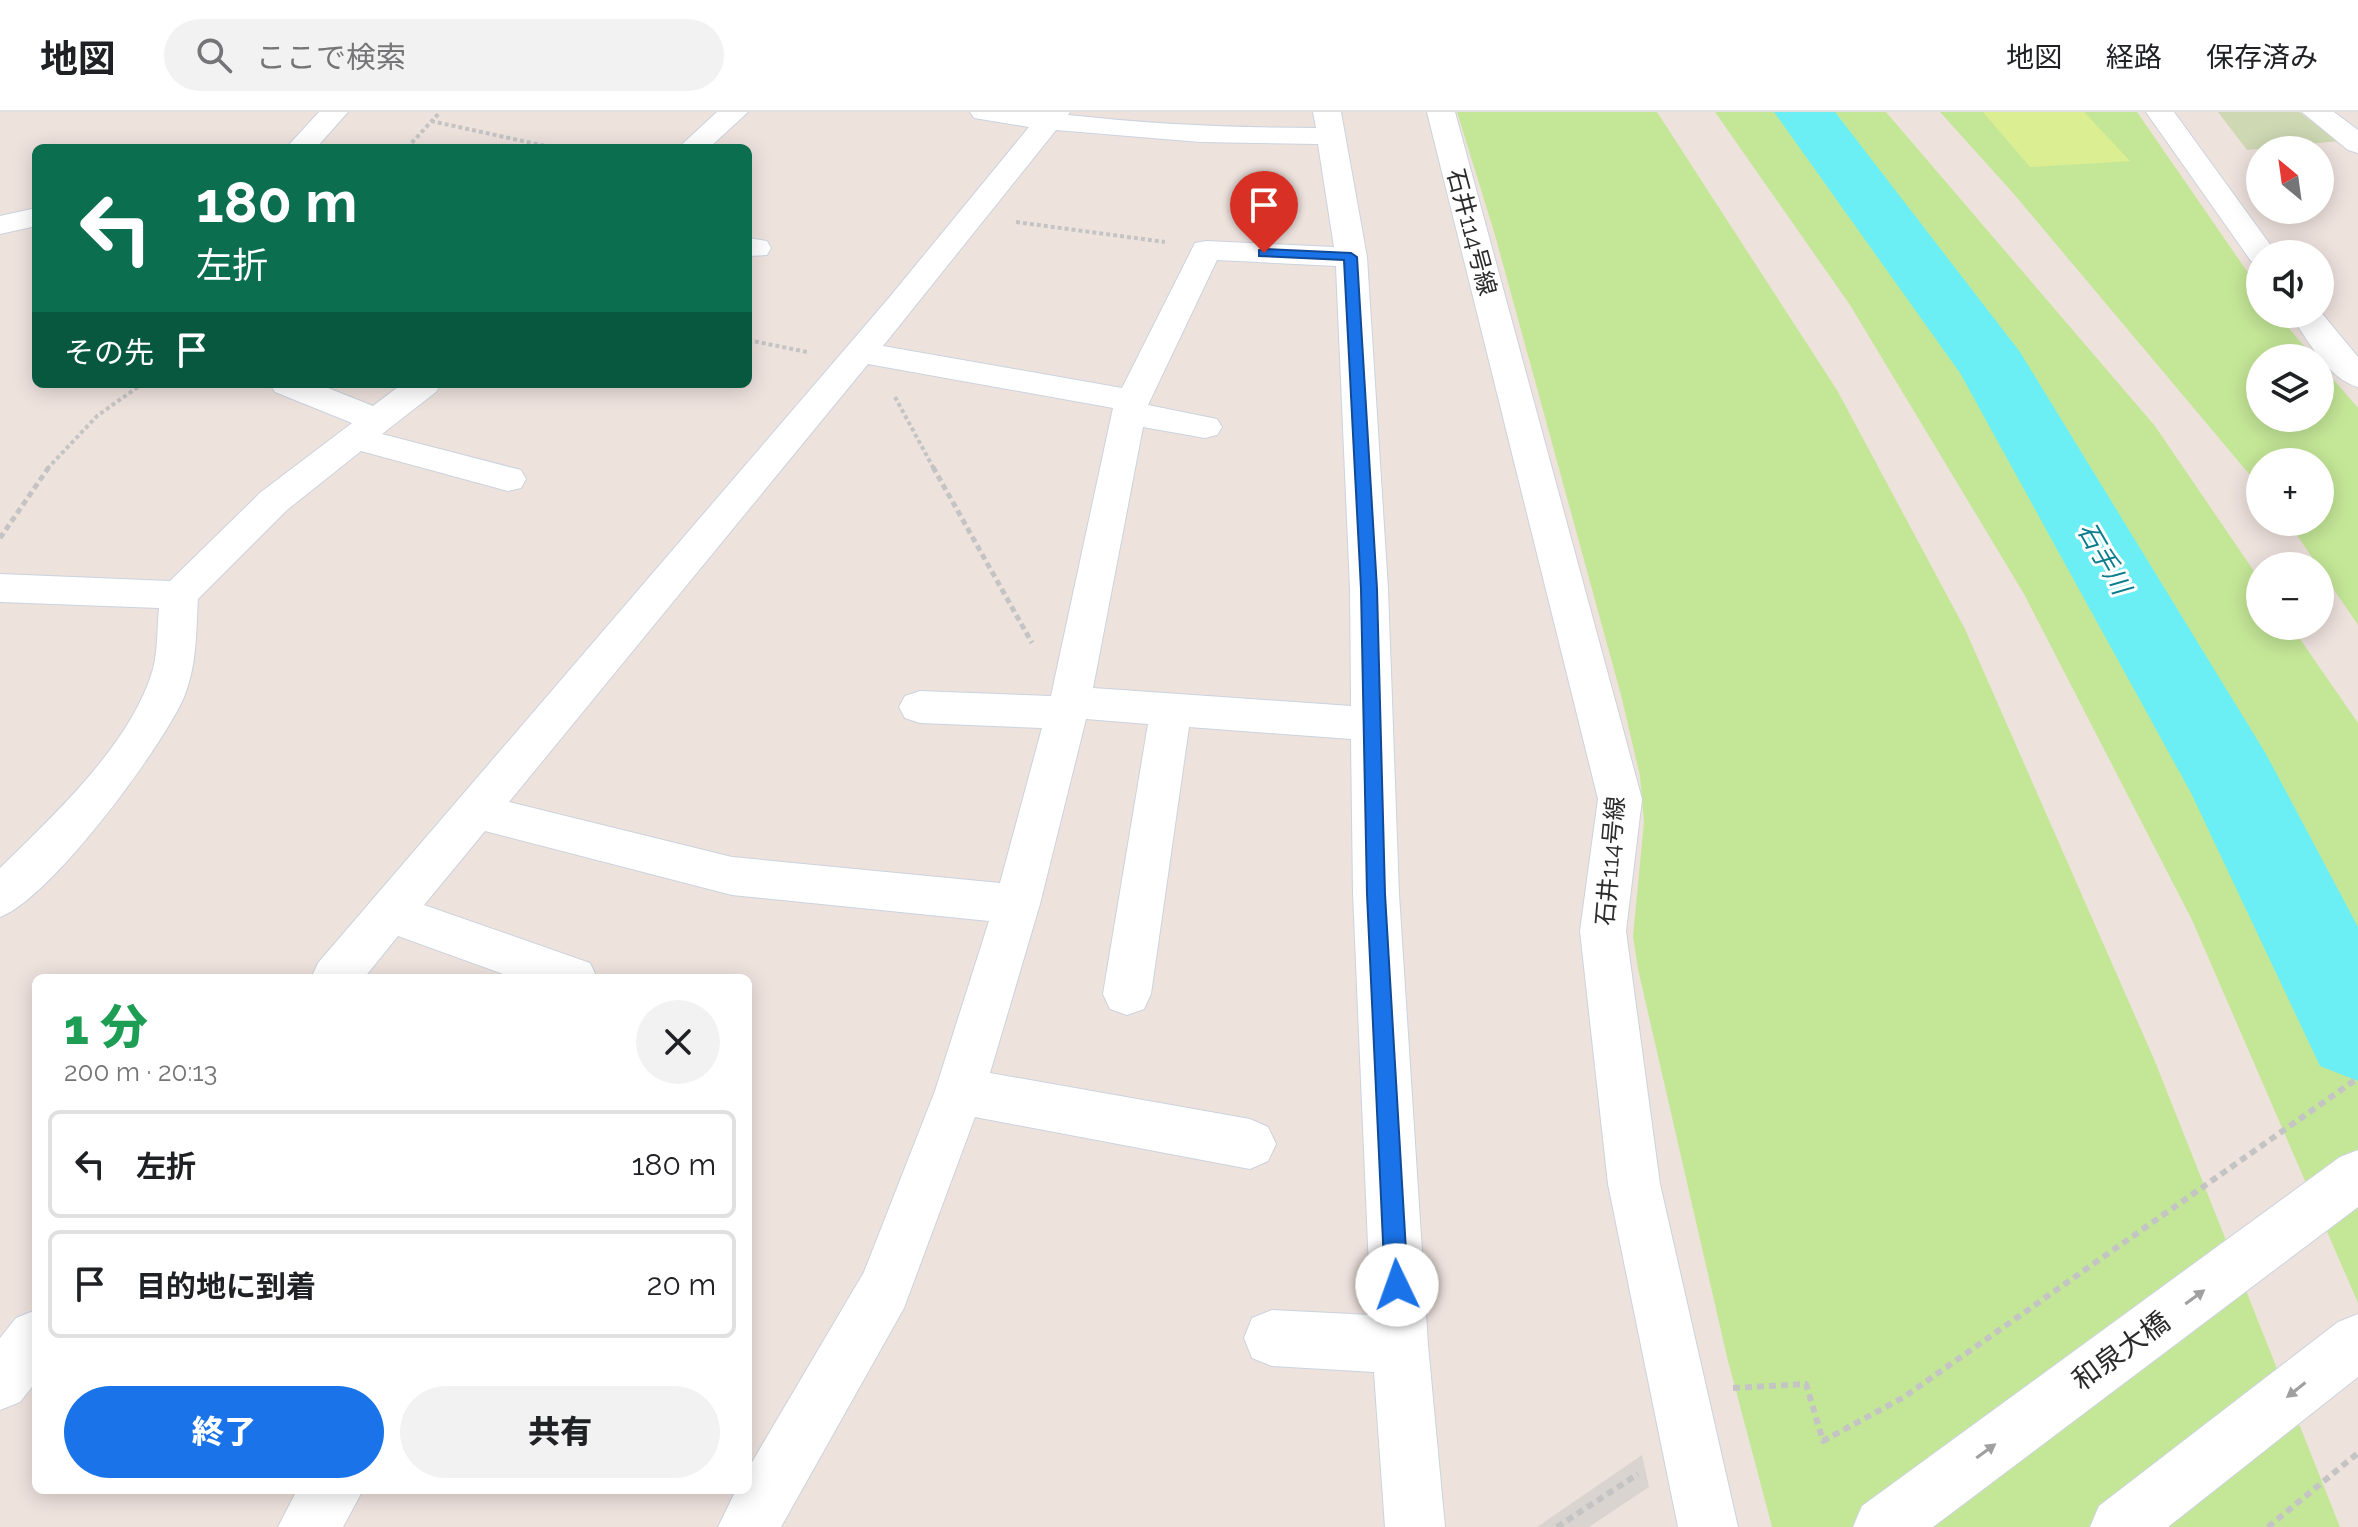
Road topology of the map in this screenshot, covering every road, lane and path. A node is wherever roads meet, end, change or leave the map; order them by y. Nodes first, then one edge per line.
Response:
1 (334, 112) edge
2 (440, 112) edge
3 (734, 112) edge
4 (984, 112) edge
5 (1441, 112) edge
6 (2160, 112) edge
7 (2316, 112) edge
8 (1052, 117) edge
9 (431, 121) junction
10 (1329, 124) edge
11 (304, 144) edge
12 (411, 144) edge
13 (537, 144) edge
14 (697, 144) edge
15 (2358, 144) edge
16 (972, 216) junction
17 (32, 218) edge
18 (0, 225) edge
19 (2252, 240) edge
20 (1206, 250) junction
21 (1351, 257) junction
22 (2316, 328) edge
23 (752, 341) edge
24 (860, 356) junction
25 (2358, 376) edge
26 (136, 388) edge
27 (294, 388) edge
28 (419, 388) edge
29 (1131, 407) junction
30 (1205, 427) dead end
31 (368, 430) junction
32 (508, 479) dead end
33 (0, 538) edge
34 (0, 588) edge
35 (179, 595) junction
36 (920, 707) dead end
37 (1069, 708) junction
38 (1171, 709) junction
39 (1372, 724) junction
40 (475, 811) junction
41 (0, 897) edge
42 (1017, 904) junction
43 (389, 913) junction
44 (338, 974) edge
45 (562, 974) edge
46 (1127, 994) dead end
47 (2358, 1078) edge
48 (960, 1091) junction
49 (1250, 1144) dead end
50 (2358, 1175) edge
51 (1272, 1338) dead end
52 (2358, 1342) edge
53 (32, 1343) edge
54 (1400, 1345) junction
55 (0, 1382) edge
56 (1680, 1392) junction
57 (2358, 1453) edge
58 (1638, 1474) dead end
59 (330, 1494) edge
60 (308, 1527) edge
61 (748, 1527) edge
62 (1415, 1527) edge
63 (1557, 1527) edge
64 (1708, 1527) edge
65 (1883, 1527) edge
66 (2120, 1527) edge
67 (2268, 1527) edge

1 - 11 street
2 - 9 path
3 - 14 street
4 - 8 street
5 - 56 street, 石井114号線
6 - 19 street
7 - 15 street
8 - 10 street
8 - 16 street
9 - 12 path
9 - 13 path
10 - 21 street
16 - 20 path
16 - 24 street
17 - 18 street
20 - 21 street
20 - 29 street
21 - 39 street
22 - 25 street
23 - 24 path
24 - 29 street
24 - 37 path
24 - 40 street
26 - 33 path
27 - 31 street
28 - 31 street
29 - 30 street
29 - 37 street
31 - 32 street
31 - 35 street
34 - 35 street
35 - 41 street
36 - 37 street
37 - 38 street
37 - 42 street
38 - 39 street
38 - 46 street
39 - 54 street
40 - 42 street
40 - 43 street
42 - 48 street
43 - 44 street
43 - 45 street
47 - 56 path
48 - 49 street
48 - 61 street
65 -> 50 street, 和泉大橋
51 - 54 street
52 -> 66 street
53 - 55 street
54 - 62 street
56 - 64 street, 石井114号線
57 - 67 path
58 - 63 path
59 - 60 street

